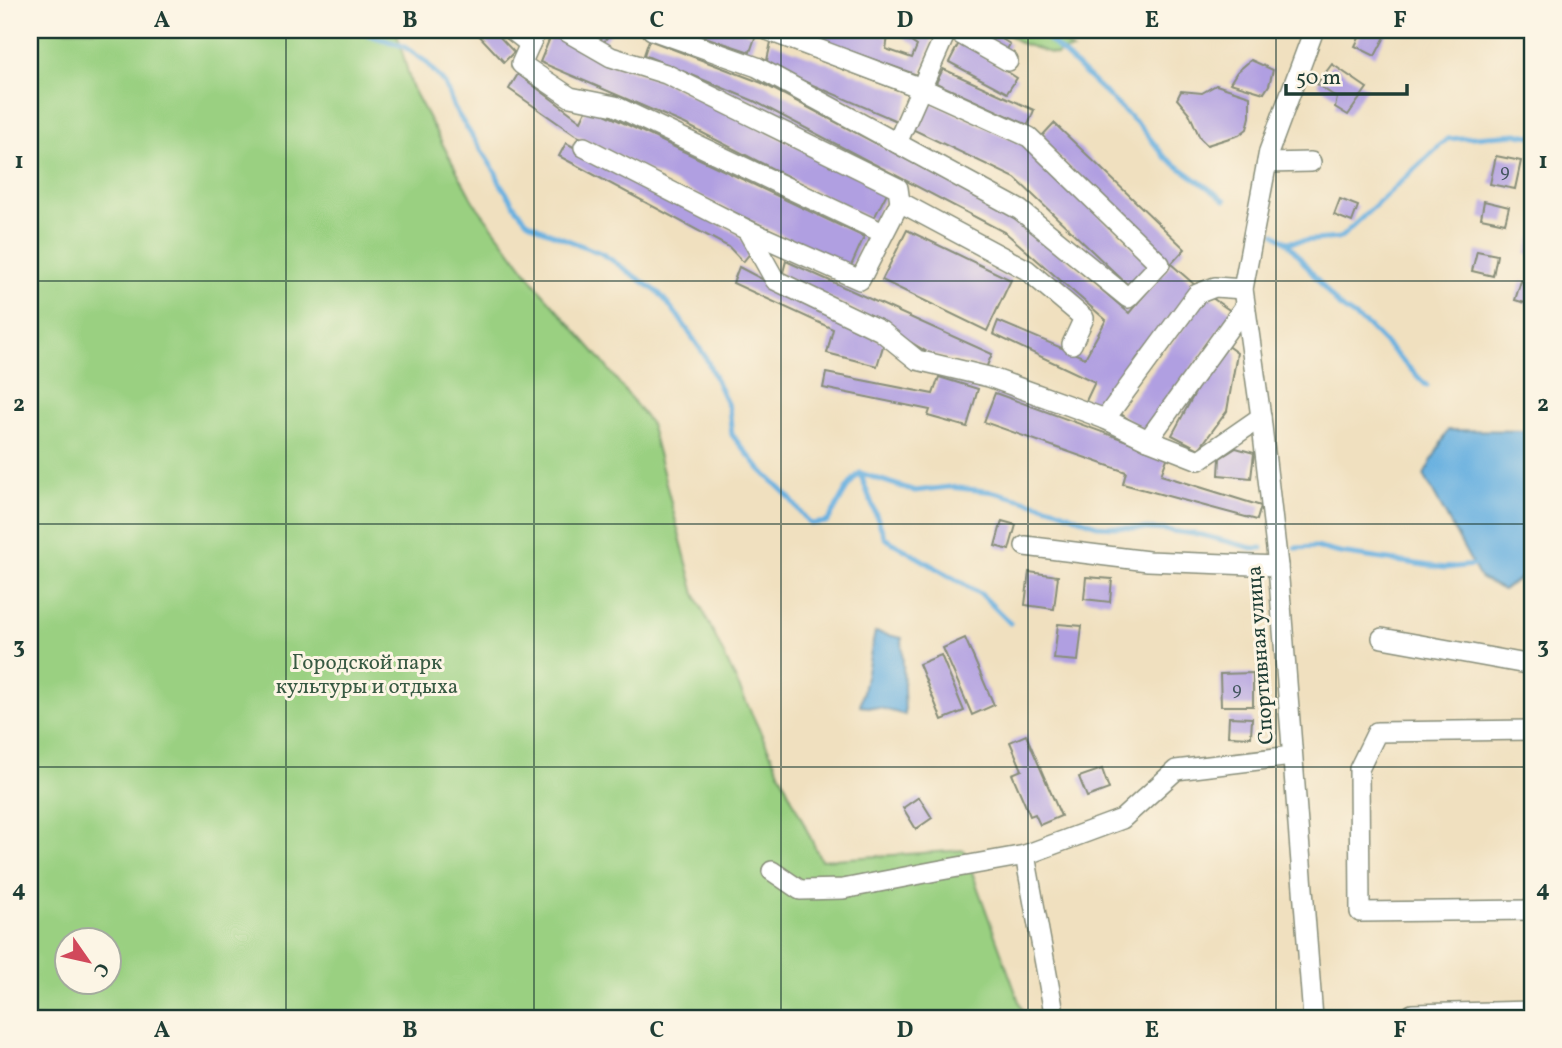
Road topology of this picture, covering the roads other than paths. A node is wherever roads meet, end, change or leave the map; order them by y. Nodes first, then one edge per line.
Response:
1 (512, 30) edge
2 (564, 30) edge
3 (652, 30) edge
4 (767, 30) edge
5 (947, 30) edge
6 (953, 30) edge
7 (1314, 30) edge
8 (534, 37) edge
9 (1009, 61) dead end
10 (921, 88) junction
11 (897, 143) junction
12 (584, 147) dead end
13 (1311, 162) dead end
14 (1267, 163) junction
15 (901, 202) junction
16 (747, 230) junction
17 (883, 233) junction
18 (1244, 298) junction
19 (1072, 344) dead end
20 (1261, 416) junction
21 (1105, 419) junction
22 (1148, 440) junction
23 (1026, 546) dead end
24 (1278, 566) junction
25 (1381, 638) dead end
26 (1532, 664) edge
27 (1532, 730) edge
28 (1292, 756) junction
29 (1025, 855) junction
30 (772, 871) dead end
31 (1532, 910) edge
32 (1532, 1011) edge
33 (1473, 1016) edge
34 (1055, 1018) edge
35 (1312, 1018) edge
36 (1412, 1018) edge

1 - 8 street
2 - 15 street
3 - 11 street
4 - 10 street
5 - 10 street
6 - 9 street
7 - 14 street
8 - 17 street
10 - 11 street
10 - 11 street
12 - 16 street
13 - 14 street
14 - 18 street
15 - 17 street
15 - 19 street
16 - 17 street
16 - 21 street
18 - 20 street, Спортивная улица
18 - 21 street
18 - 22 street
20 - 22 street
20 - 24 street, Спортивная улица
21 - 22 street
23 - 24 street
24 - 28 street, Спортивная улица
25 - 26 street
27 - 31 street
28 - 29 street
28 - 35 street, Спортивная улица
29 - 30 street
29 - 34 street
32 - 33 street
33 - 36 street

